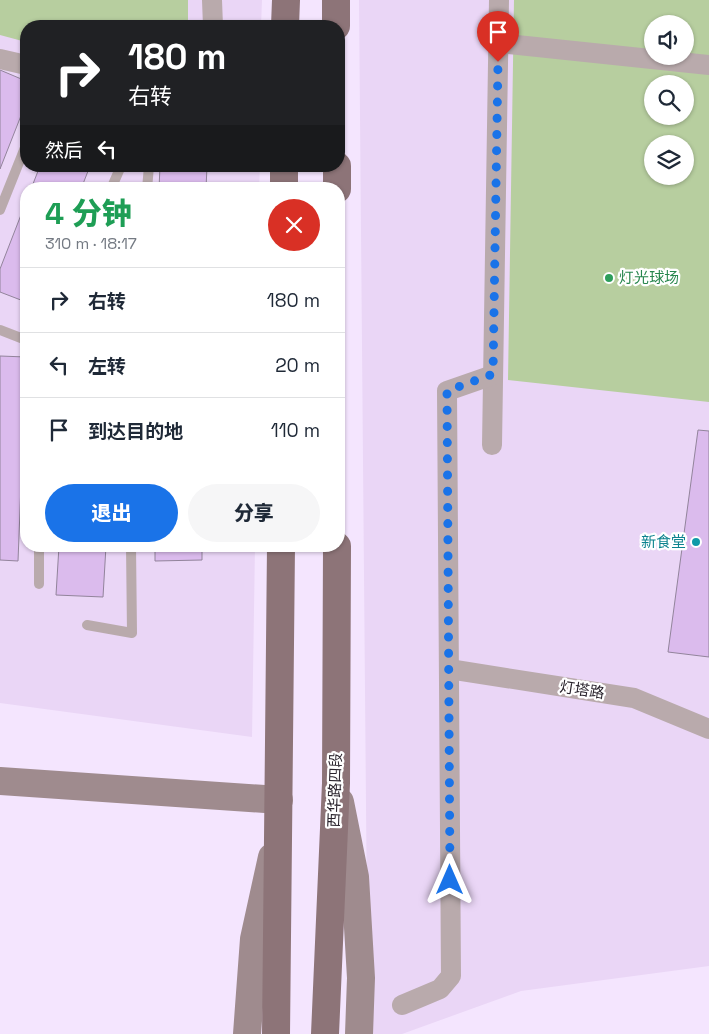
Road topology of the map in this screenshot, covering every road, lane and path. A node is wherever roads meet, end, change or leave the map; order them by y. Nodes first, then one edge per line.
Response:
1 (212, 0) edge
2 (286, 0) edge
3 (336, 0) edge
4 (499, 0) edge
5 (213, 20) edge
6 (285, 20) edge
7 (336, 20) edge
8 (498, 43) junction
9 (0, 59) edge
10 (20, 64) edge
11 (709, 65) edge
12 (20, 160) edge
13 (0, 210) edge
14 (0, 330) edge
15 (20, 338) edge
16 (493, 374) junction
17 (492, 445) dead end
18 (39, 552) edge
19 (131, 552) edge
20 (282, 552) edge
21 (336, 552) edge
22 (38, 584) dead end
23 (87, 625) dead end
24 (449, 669) junction
25 (709, 729) edge
26 (0, 781) edge
27 (336, 783) junction
28 (279, 810) junction
29 (402, 1005) dead end
30 (247, 1034) edge
31 (276, 1034) edge
32 (325, 1034) edge
33 (359, 1034) edge

1 - 5 street
2 - 6 main road
3 - 7 main road
4 - 8 street
8 - 11 street
8 - 16 street
9 - 10 street
12 - 13 lane
14 - 15 lane
16 - 17 street
16 - 24 street
18 - 22 lane
19 - 23 lane
20 - 28 main road
21 - 27 main road, 西华路四段
24 - 25 street, 灯塔路
24 - 29 street
26 - 28 street
27 - 32 main road, 西华路四段
27 - 33 street
28 - 30 street
28 - 31 main road

